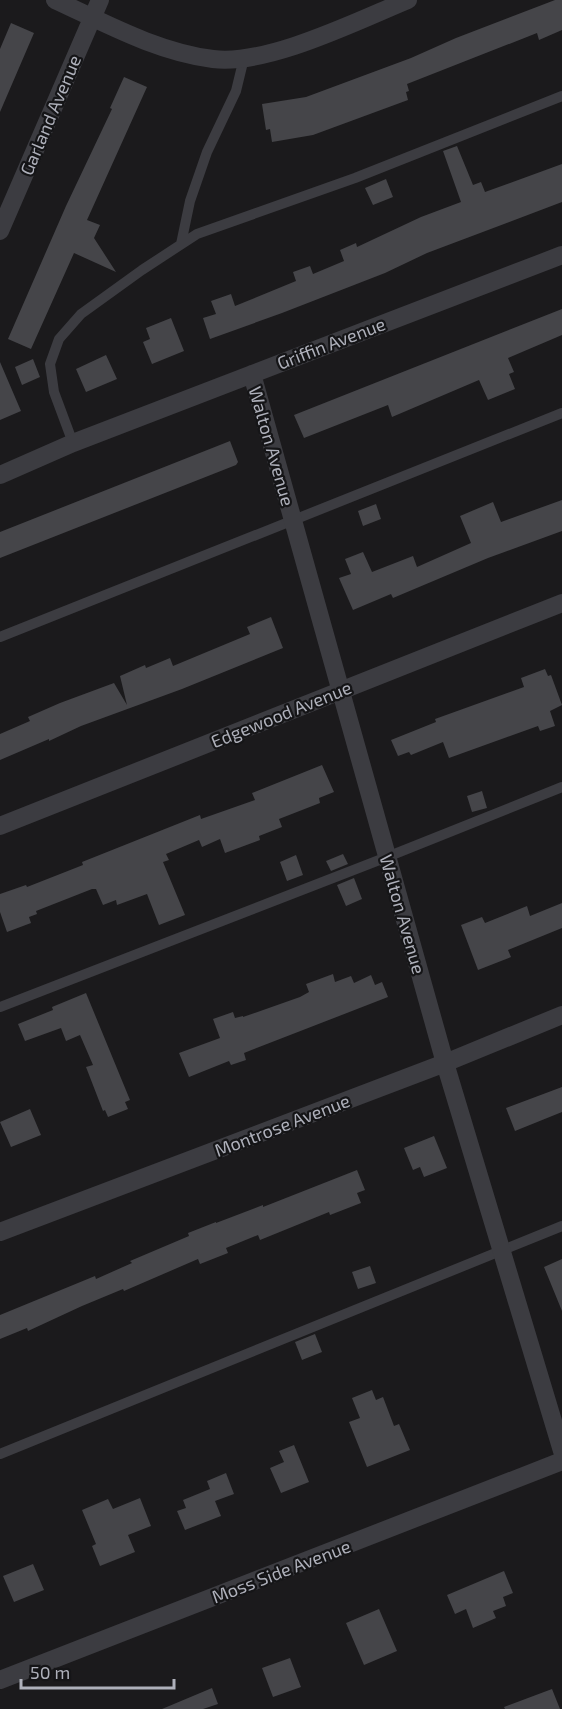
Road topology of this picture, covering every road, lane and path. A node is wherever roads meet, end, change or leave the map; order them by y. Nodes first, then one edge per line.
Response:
1 (55, 0) edge
2 (100, 0) edge
3 (408, 0) edge
4 (92, 17) junction
5 (244, 58) junction
6 (562, 96) edge
7 (0, 231) edge
8 (181, 244) junction
9 (562, 255) edge
10 (252, 374) junction
11 (562, 413) edge
12 (73, 443) junction
13 (0, 475) edge
14 (293, 520) junction
15 (562, 603) edge
16 (0, 637) edge
17 (340, 690) junction
18 (562, 787) edge
19 (0, 826) edge
20 (387, 857) junction
21 (0, 1006) edge
22 (562, 1015) edge
23 (445, 1063) junction
24 (562, 1226) edge
25 (0, 1232) edge
26 (501, 1250) junction
27 (562, 1451) edge
28 (0, 1454) edge
29 (562, 1461) edge
30 (0, 1680) edge

1 - 4 street
2 - 4 street, Garland Avenue
3 - 5 street
4 - 5 street
4 - 7 street, Garland Avenue
5 - 8 lane
6 - 8 lane
8 - 12 lane
9 - 10 street, Griffin Avenue
10 - 12 street, Griffin Avenue
10 - 14 street, Walton Avenue
11 - 14 lane
12 - 13 street, Griffin Avenue
14 - 16 lane
14 - 17 street, Walton Avenue
15 - 17 street, Edgewood Avenue
17 - 19 street, Edgewood Avenue
17 - 20 street, Walton Avenue
18 - 20 lane
20 - 21 lane
20 - 23 street, Walton Avenue
22 - 23 street, Montrose Avenue
23 - 25 street, Montrose Avenue
23 - 26 street, Walton Avenue
24 - 26 lane
26 - 27 street, Walton Avenue
26 - 28 lane
29 - 30 street, Moss Side Avenue

